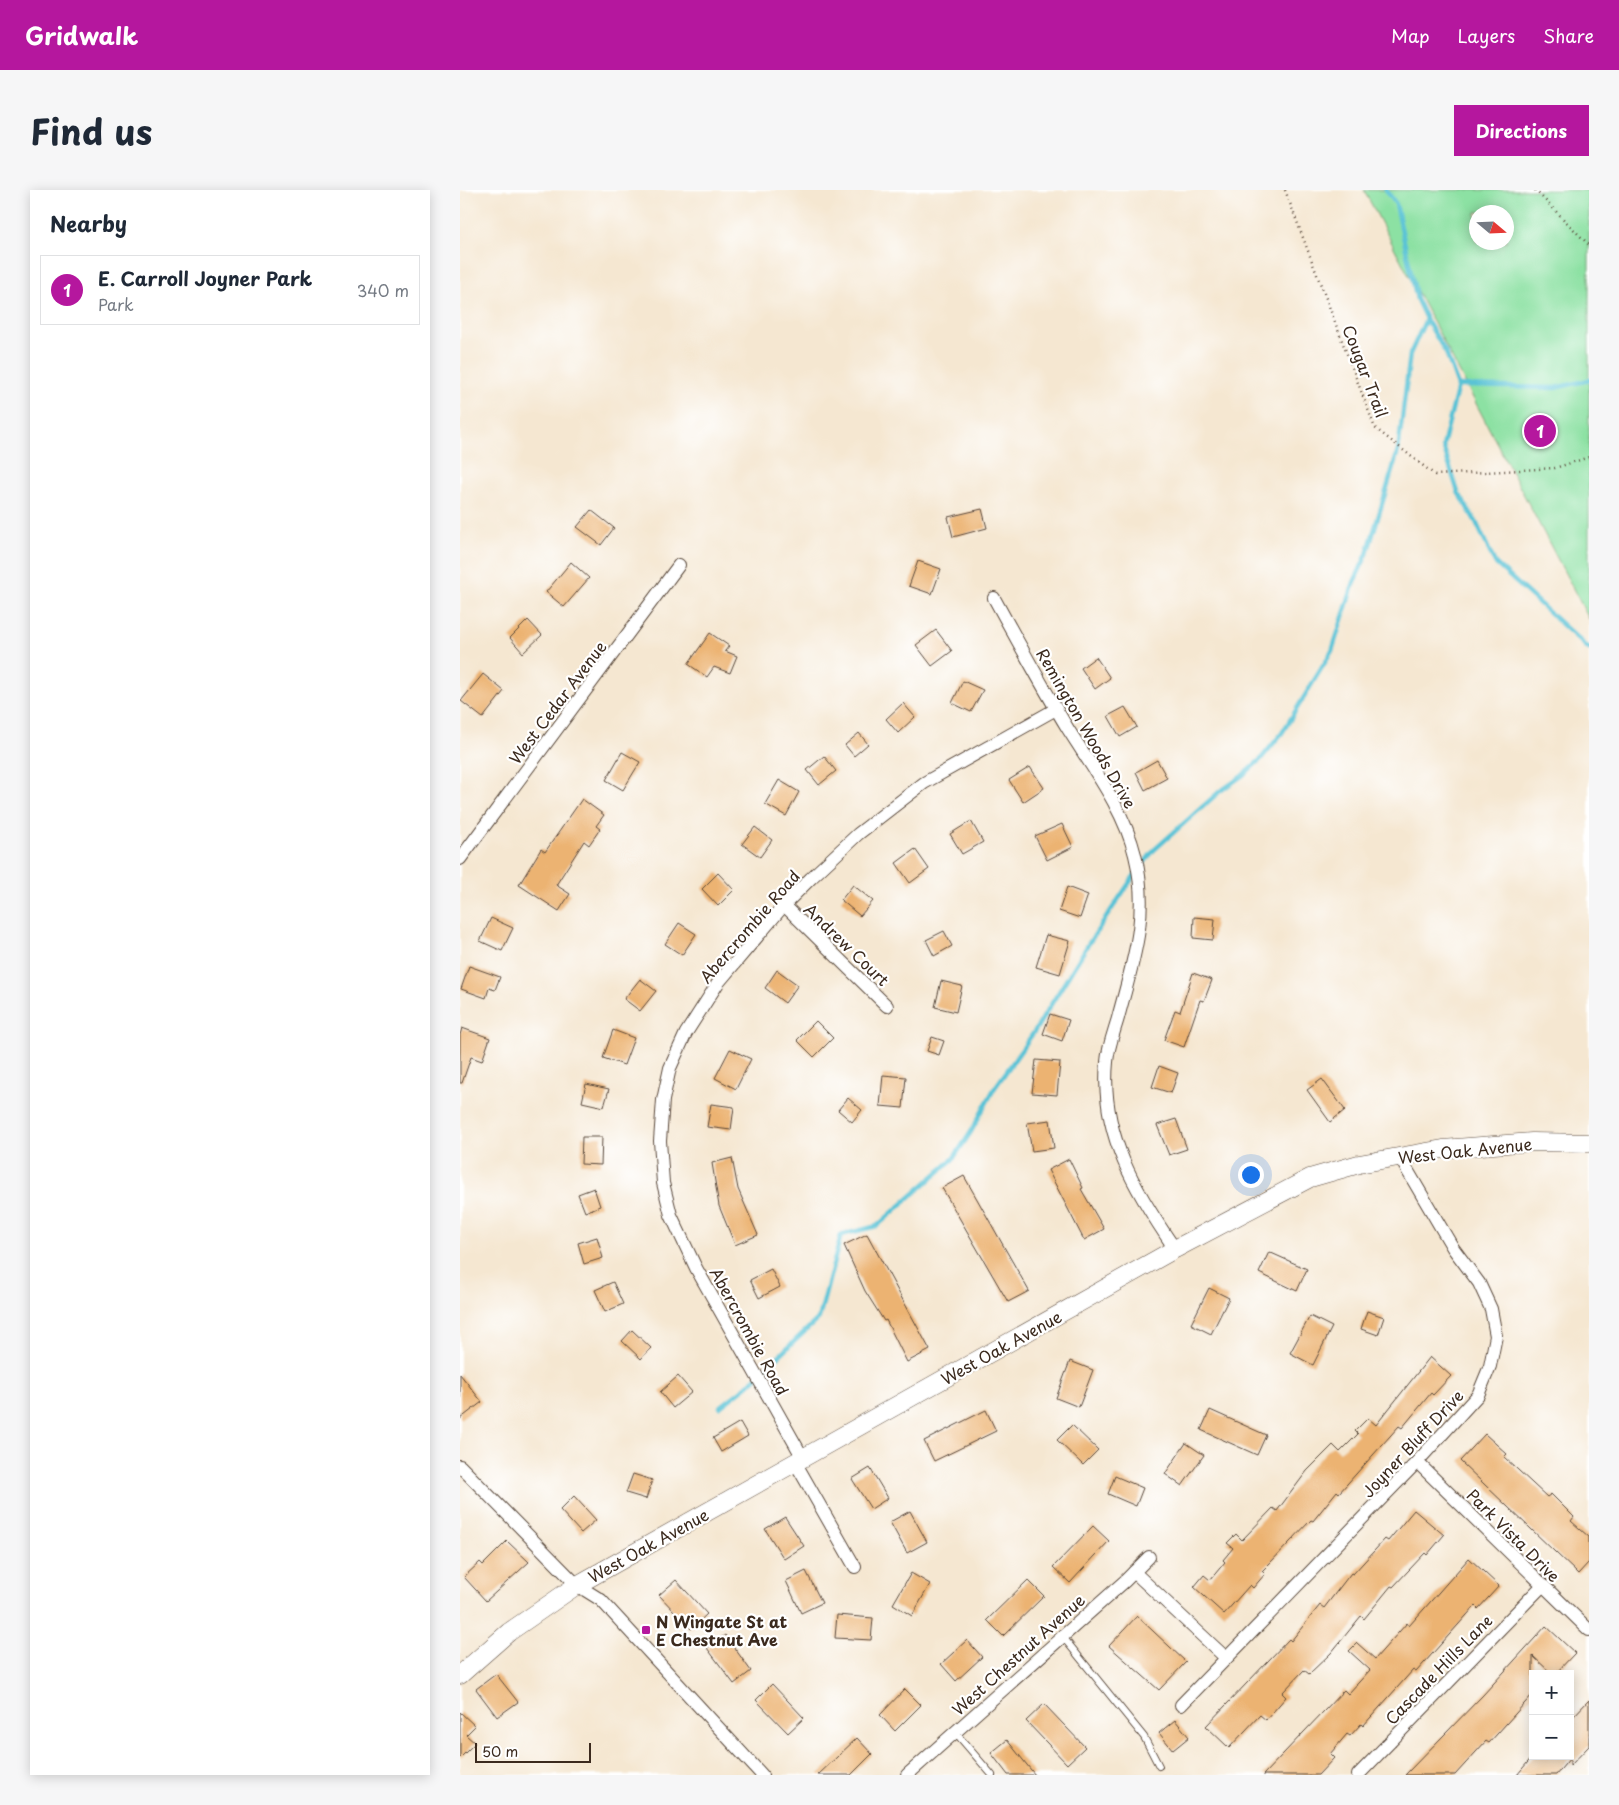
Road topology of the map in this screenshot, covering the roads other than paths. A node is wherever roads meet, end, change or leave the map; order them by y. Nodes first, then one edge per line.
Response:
1 (679, 565) dead end
2 (994, 598) dead end
3 (1056, 709) junction
4 (460, 859) edge
5 (784, 905) junction
6 (888, 1006) dead end
7 (1589, 1142) edge
8 (1399, 1156) junction
9 (1175, 1249) junction
10 (799, 1460) junction
11 (1417, 1462) junction
12 (460, 1466) edge
13 (1149, 1557) dead end
14 (855, 1567) dead end
15 (1134, 1572) junction
16 (577, 1585) junction
17 (1542, 1586) junction
18 (1589, 1630) edge
19 (1063, 1637) junction
20 (1226, 1658) junction
21 (460, 1675) edge
22 (1181, 1705) dead end
23 (955, 1732) junction
24 (1159, 1766) dead end
25 (762, 1775) edge
26 (907, 1775) edge
27 (992, 1775) edge
28 (1358, 1775) edge

1 - 4 street, West Cedar Avenue
2 - 3 street, Remington Woods Drive
3 - 5 street, Abercrombie Road
3 - 9 street, Remington Woods Drive
5 - 6 street, Andrew Court
5 - 10 street, Abercrombie Road
7 - 8 street, West Oak Avenue
8 - 9 street, West Oak Avenue
8 - 11 street, Joyner Bluff Drive
9 - 10 street, West Oak Avenue
10 - 14 street, Abercrombie Road
10 - 16 street, West Oak Avenue
11 - 17 street, Park Vista Drive
11 - 20 street, Joyner Bluff Drive
12 - 16 street
13 - 15 street, West Chestnut Avenue
15 - 19 street, West Chestnut Avenue
15 - 20 street
16 - 21 street, West Oak Avenue
16 - 25 street
17 - 18 street, Park Vista Drive
17 - 28 street, Cascade Hills Lane
19 - 23 street, West Chestnut Avenue
19 - 24 lane
20 - 22 street, Joyner Bluff Drive
23 - 26 street, West Chestnut Avenue
23 - 27 lane

